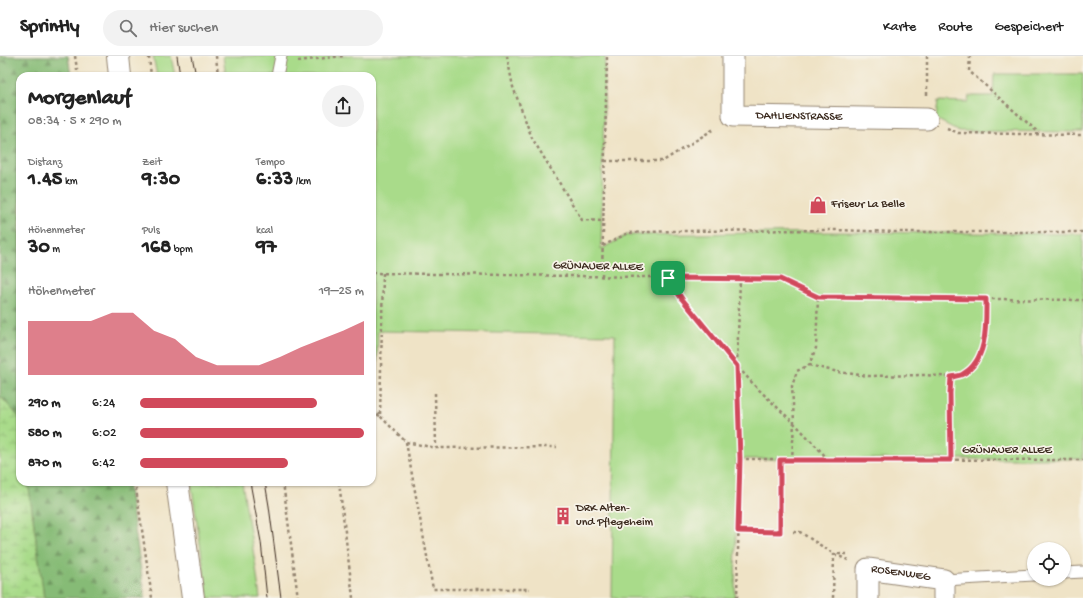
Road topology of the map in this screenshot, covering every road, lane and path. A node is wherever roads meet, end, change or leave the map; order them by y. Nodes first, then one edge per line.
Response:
1 (75, 56) edge
2 (118, 56) edge
3 (216, 56) edge
4 (344, 56) edge
5 (507, 56) edge
6 (607, 56) edge
7 (733, 56) edge
8 (926, 56) edge
9 (970, 56) edge
10 (149, 57) dead end
11 (281, 59) edge
12 (77, 72) edge
13 (120, 72) edge
14 (151, 72) edge
15 (218, 72) edge
16 (279, 72) edge
17 (733, 116) junction
18 (927, 119) junction
19 (1039, 134) junction
20 (1083, 134) edge
21 (605, 161) junction
22 (603, 221) junction
23 (1083, 232) edge
24 (603, 246) junction
25 (376, 273) edge
26 (383, 273) junction
27 (602, 276) junction
28 (668, 278) junction
29 (740, 278) junction
30 (818, 297) junction
31 (986, 299) junction
32 (1083, 300) edge
33 (737, 366) junction
34 (809, 366) junction
35 (951, 377) junction
36 (435, 393) dead end
37 (376, 414) edge
38 (380, 416) junction
39 (794, 422) junction
40 (406, 442) junction
41 (557, 447) dead end
42 (436, 448) junction
43 (740, 459) junction
44 (780, 460) junction
45 (792, 460) junction
46 (829, 460) junction
47 (951, 460) junction
48 (1083, 460) edge
49 (136, 486) edge
50 (178, 486) edge
51 (284, 486) edge
52 (339, 486) edge
53 (738, 531) junction
54 (793, 532) dead end
55 (868, 569) junction
56 (1083, 572) edge
57 (1071, 573) edge
58 (1027, 576) edge
59 (530, 589) dead end
60 (944, 589) edge
61 (152, 598) edge
62 (193, 598) edge
63 (298, 598) edge
64 (352, 598) edge
65 (737, 598) edge
66 (868, 598) edge

1 - 12 path
2 - 13 main road
3 - 15 path
4 - 11 path
5 - 22 path
6 - 21 path
7 - 17 street
8 - 18 path
9 - 19 path
10 - 14 path
11 - 16 lane
17 - 18 street, DAHLIENSTRASSE
17 - 21 path
18 - 19 path
19 - 20 path
21 - 22 path
22 - 24 path
23 - 24 path
24 - 27 path
25 - 26 path, GRÜNAUER ALLEE
26 - 27 path, GRÜNAUER ALLEE
26 - 38 path
27 - 28 path, GRÜNAUER ALLEE
28 - 29 path, GRÜNAUER ALLEE
28 - 33 path
29 - 30 path, GRÜNAUER ALLEE
29 - 33 path
30 - 31 path, GRÜNAUER ALLEE
30 - 34 path
31 - 32 path, GRÜNAUER ALLEE
31 - 35 path
33 - 39 path
33 - 43 path
34 - 35 path
34 - 39 path
35 - 47 path
36 - 42 path
37 - 38 path
38 - 40 path
39 - 45 path
39 - 46 path
40 - 42 path
40 - 59 path
41 - 42 path
43 - 44 path, GRÜNAUER ALLEE
43 - 53 path
44 - 45 path, GRÜNAUER ALLEE
44 - 53 path
45 - 46 path, GRÜNAUER ALLEE
46 - 47 path, GRÜNAUER ALLEE
47 - 48 path, GRÜNAUER ALLEE
49 - 61 path
50 - 62 main road
51 - 63 path
52 - 64 path
53 - 65 path
54 - 55 path
55 - 60 street, ROSENWEG
55 - 66 street, ROSENWEG
56 - 57 lane
58 - 60 lane

